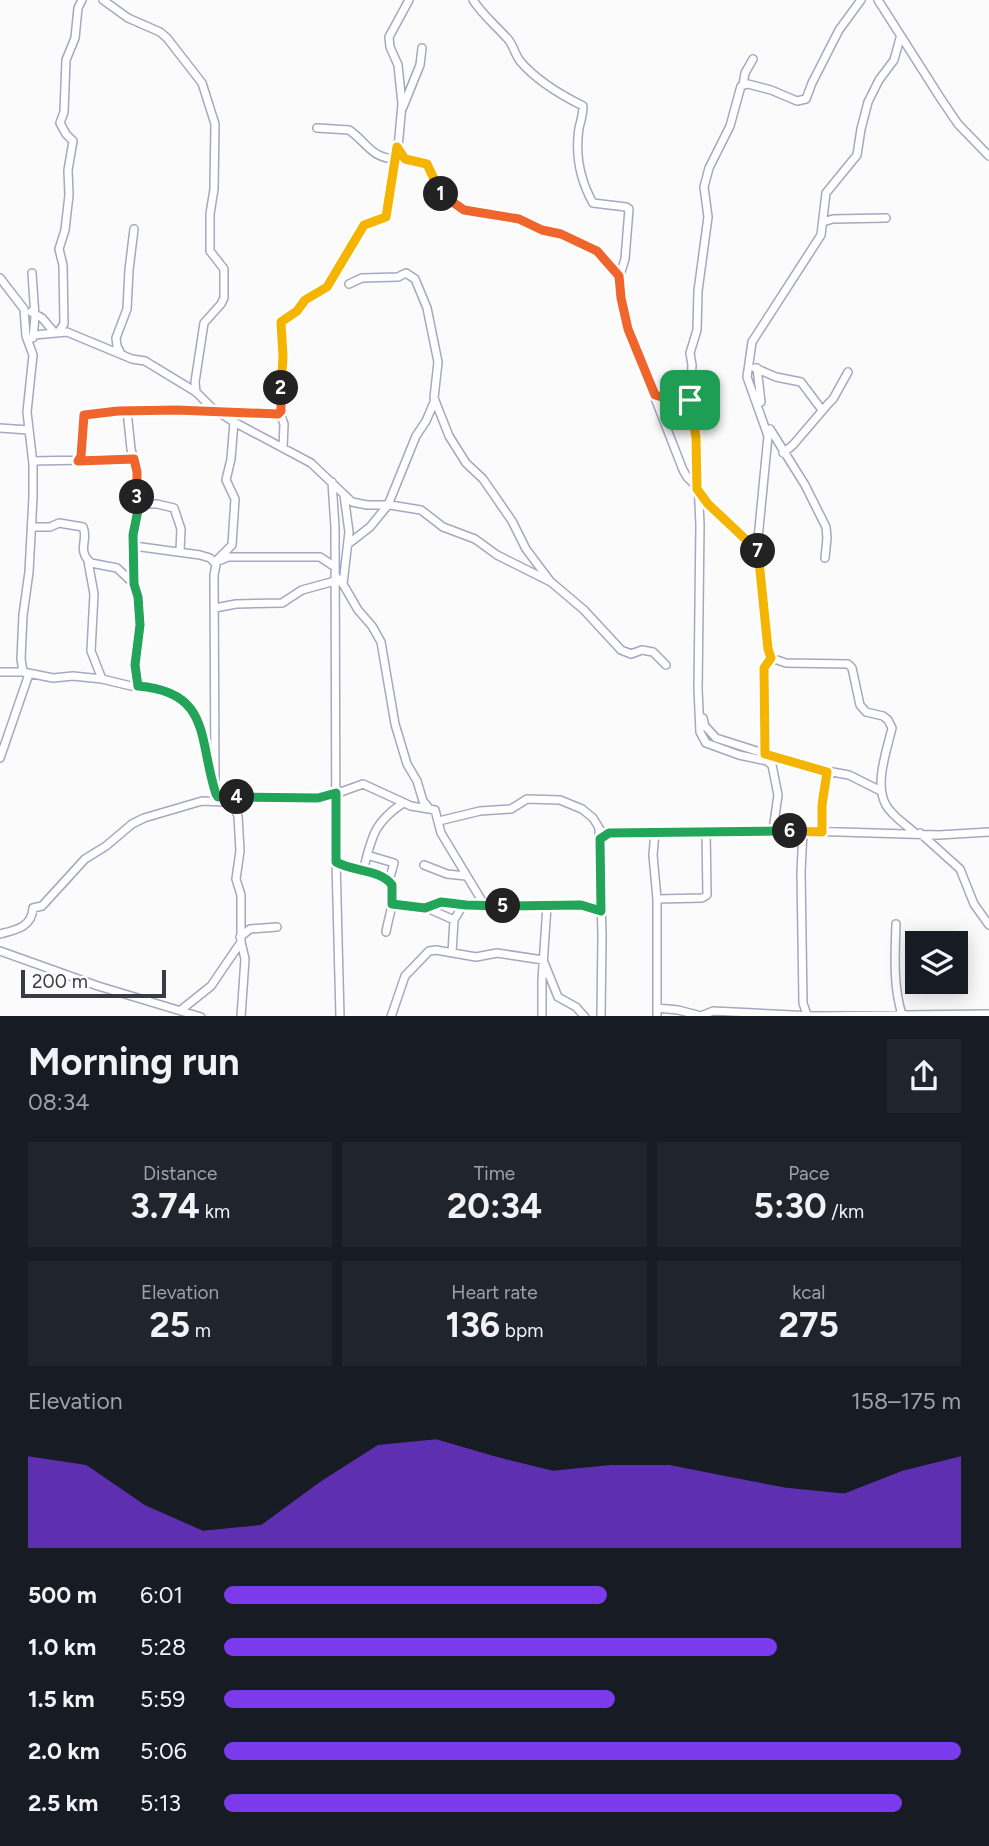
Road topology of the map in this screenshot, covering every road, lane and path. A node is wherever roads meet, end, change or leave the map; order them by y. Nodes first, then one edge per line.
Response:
1 (82, 0) edge
2 (103, 0) edge
3 (409, 0) edge
4 (473, 0) edge
5 (860, 0) edge
6 (876, 1) edge
7 (900, 38) junction
8 (422, 48) dead end
9 (753, 59) dead end
10 (743, 85) junction
11 (400, 114) junction
12 (317, 128) dead end
13 (397, 147) junction
14 (989, 156) edge
15 (397, 159) junction
16 (886, 218) dead end
17 (823, 222) junction
18 (134, 229) dead end
19 (32, 274) dead end
20 (0, 278) edge
21 (619, 279) junction
22 (349, 284) dead end
23 (24, 309) junction
24 (34, 314) junction
25 (57, 332) junction
26 (34, 335) junction
27 (31, 349) junction
28 (122, 355) junction
29 (748, 366) junction
30 (757, 368) junction
31 (848, 372) dead end
32 (196, 392) junction
33 (655, 395) junction
34 (435, 400) junction
35 (690, 400) junction
36 (822, 410) junction
37 (127, 411) junction
38 (219, 411) junction
39 (278, 414) junction
40 (234, 422) junction
41 (0, 428) edge
42 (28, 430) junction
43 (283, 448) junction
44 (783, 453) junction
45 (134, 459) junction
46 (33, 461) junction
47 (78, 461) junction
48 (332, 482) junction
49 (697, 488) junction
50 (344, 495) junction
51 (137, 505) junction
52 (388, 505) junction
53 (32, 527) junction
54 (348, 544) junction
55 (134, 546) junction
56 (757, 549) junction
57 (180, 551) junction
58 (825, 558) dead end
59 (88, 561) junction
60 (216, 563) junction
61 (337, 577) junction
62 (551, 582) junction
63 (134, 584) junction
64 (215, 608) junction
65 (771, 658) junction
66 (666, 665) dead end
67 (0, 672) edge
68 (26, 673) junction
69 (102, 679) junction
70 (138, 686) junction
71 (698, 689) junction
72 (765, 754) junction
73 (0, 758) edge
74 (827, 772) junction
75 (881, 792) junction
76 (336, 793) junction
77 (219, 797) junction
78 (403, 803) junction
79 (428, 807) junction
80 (439, 821) junction
81 (599, 828) junction
82 (773, 830) junction
83 (706, 831) junction
84 (803, 831) junction
85 (656, 832) junction
86 (822, 832) junction
87 (609, 833) junction
88 (918, 833) junction
89 (987, 834) edge
90 (600, 839) junction
91 (367, 855) junction
92 (336, 862) junction
93 (424, 865) dead end
94 (363, 872) junction
95 (466, 876) junction
96 (389, 881) junction
97 (657, 900) junction
98 (392, 904) junction
99 (463, 905) junction
100 (485, 906) junction
101 (547, 906) junction
102 (426, 908) junction
103 (601, 911) junction
104 (454, 920) junction
105 (896, 925) dead end
106 (989, 925) edge
107 (277, 927) dead end
108 (386, 932) dead end
109 (0, 934) edge
110 (240, 940) junction
111 (0, 951) edge
112 (452, 953) junction
113 (543, 960) junction
114 (181, 1010) junction
115 (657, 1012) edge
116 (805, 1012) edge
117 (989, 1014) edge
118 (797, 1015) edge
119 (902, 1015) edge
120 (198, 1016) edge
121 (241, 1016) edge
122 (340, 1016) edge
123 (391, 1016) edge
124 (542, 1016) edge
125 (584, 1016) edge
126 (600, 1016) edge
127 (782, 1016) edge

1 - 25 street
2 - 32 street
3 - 11 street
4 - 21 street
5 - 10 street
6 - 7 street
7 - 14 street
7 - 17 street
8 - 11 street
9 - 10 street
10 - 35 street
11 - 13 street
12 - 15 street
13 - 15 street
13 - 21 street
15 - 39 street
16 - 17 street
17 - 29 street
18 - 28 street
19 - 24 street
20 - 23 street
21 - 33 street
22 - 34 street
23 - 24 street
23 - 27 street
24 - 25 street
24 - 26 street
25 - 26 street
25 - 28 street
26 - 27 street
27 - 42 street
28 - 32 street
29 - 30 street
29 - 56 street
30 - 36 street
30 - 44 street
31 - 36 street
32 - 38 street
33 - 35 street
33 - 49 street
34 - 52 street
34 - 62 street
35 - 49 street
36 - 44 street
37 - 38 street
37 - 45 street
37 - 47 street
38 - 39 street
38 - 40 street
39 - 43 street
40 - 43 street
40 - 60 street
41 - 42 street
42 - 46 street
43 - 48 street
44 - 58 street
45 - 47 street
45 - 51 street
46 - 47 street
46 - 53 street
48 - 50 street
48 - 61 street
49 - 56 street
49 - 71 street
50 - 52 street
50 - 54 street
51 - 55 street
51 - 57 street
52 - 54 street
52 - 62 street
53 - 59 street
53 - 68 street
54 - 61 street
55 - 57 street
55 - 63 street
56 - 65 street
57 - 60 street
59 - 63 street
59 - 69 street
60 - 61 street
60 - 64 street
61 - 64 street
61 - 76 street
61 - 79 street
62 - 66 street
63 - 70 street
64 - 77 street
65 - 72 street
65 - 75 street
67 - 68 street
68 - 69 street
68 - 73 street
69 - 70 street
70 - 77 street
71 - 72 street
71 - 82 street
72 - 74 street
74 - 75 street
74 - 86 street
75 - 88 street
76 - 77 street
76 - 78 street
76 - 92 street
77 - 109 street
77 - 110 street
78 - 79 street
78 - 91 street
79 - 80 street
80 - 81 street
80 - 95 street
81 - 87 street
81 - 90 street
82 - 83 street
82 - 84 street
83 - 85 street
83 - 97 street
84 - 86 street
84 - 116 street
85 - 87 street
85 - 97 street
86 - 88 street
87 - 90 street
88 - 89 street
88 - 106 street
90 - 103 street
91 - 94 street
91 - 96 street
92 - 94 street
92 - 122 street
93 - 95 street
94 - 96 street
95 - 100 street
96 - 98 street
97 - 115 street
98 - 102 street
98 - 108 street
99 - 100 street
99 - 102 street
99 - 104 street
100 - 101 street
101 - 103 street
101 - 113 street
102 - 104 street
103 - 126 street
104 - 112 street
105 - 119 street
107 - 110 street
110 - 114 street
110 - 121 street
111 - 114 street
112 - 113 street
112 - 123 street
113 - 124 street
113 - 125 street
114 - 120 street
115 - 127 street
116 - 118 street
116 - 119 street
117 - 119 street
118 - 127 street

